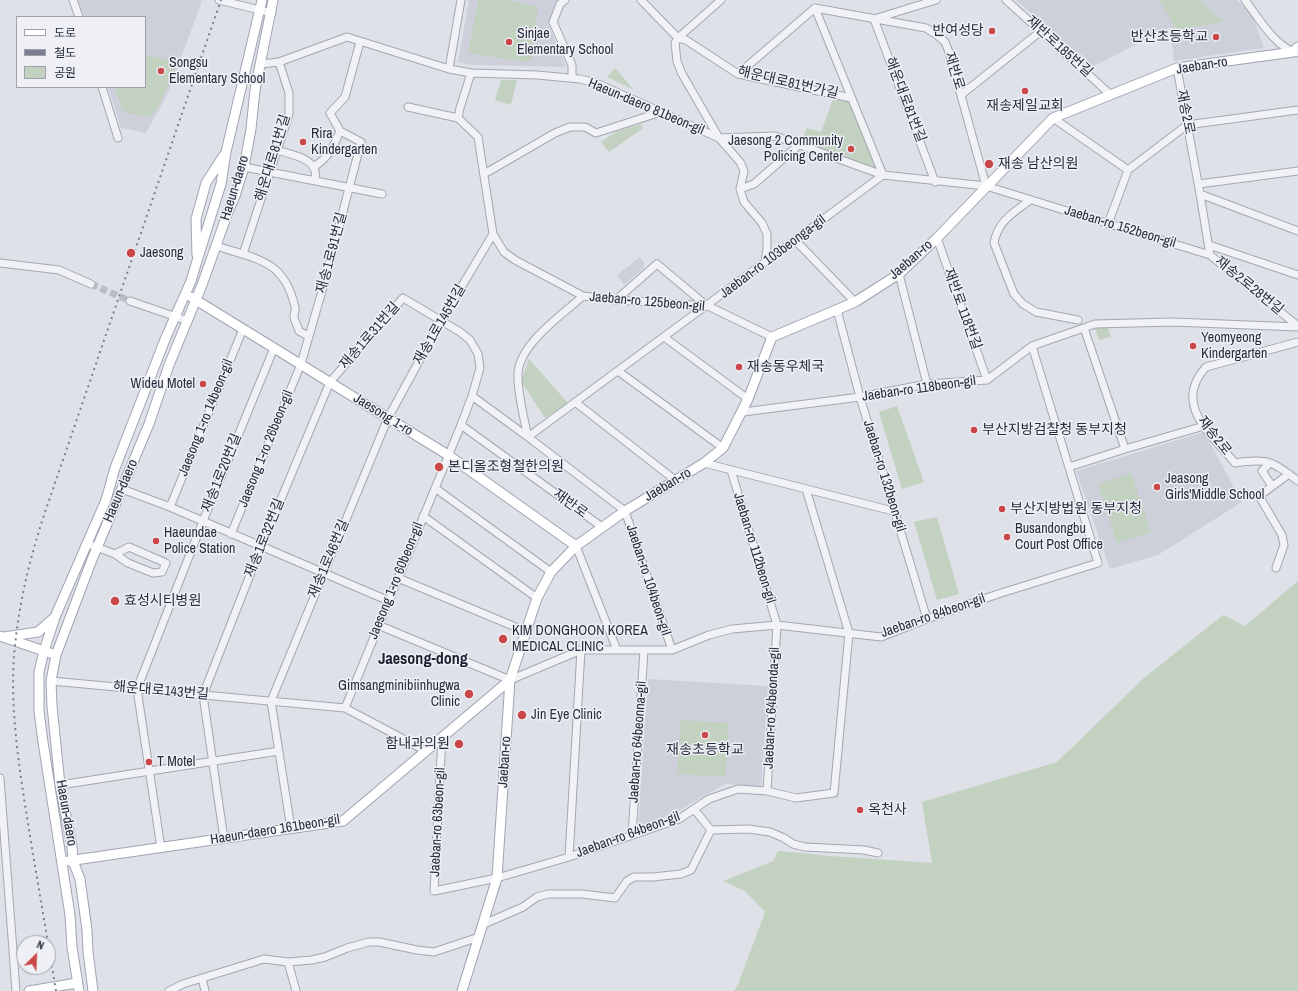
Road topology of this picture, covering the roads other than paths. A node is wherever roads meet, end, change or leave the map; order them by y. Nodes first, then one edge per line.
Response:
1 (73, 0) edge
2 (219, 0) edge
3 (262, 0) edge
4 (273, 0) edge
5 (461, 0) edge
6 (565, 0) edge
7 (641, 0) edge
8 (721, 0) edge
9 (936, 0) edge
10 (1006, 0) edge
11 (1245, 0) edge
12 (815, 8) junction
13 (261, 10) junction
14 (272, 13) junction
15 (79, 16) edge
16 (874, 19) junction
17 (1041, 31) junction
18 (678, 38) junction
19 (360, 42) junction
20 (1296, 51) edge
21 (279, 62) junction
22 (261, 64) junction
23 (1177, 68) junction
24 (449, 69) junction
25 (471, 73) junction
26 (738, 74) junction
27 (572, 78) junction
28 (102, 88) edge
29 (961, 95) junction
30 (1112, 95) junction
31 (851, 98) junction
32 (408, 107) dead end
33 (1298, 110) edge
34 (661, 112) junction
35 (458, 118) junction
36 (1053, 118) junction
37 (1187, 124) junction
38 (340, 131) junction
39 (118, 138) dead end
40 (719, 138) junction
41 (800, 144) junction
42 (277, 150) junction
43 (226, 152) junction
44 (244, 167) junction
45 (313, 167) junction
46 (1128, 170) junction
47 (1298, 171) edge
48 (270, 172) junction
49 (484, 174) junction
50 (883, 175) junction
51 (314, 181) junction
52 (936, 182) junction
53 (1198, 184) junction
54 (986, 186) junction
55 (349, 188) junction
56 (740, 189) junction
57 (382, 194) dead end
58 (1200, 194) junction
59 (1030, 200) junction
60 (1108, 224) junction
61 (1298, 231) edge
62 (493, 234) junction
63 (937, 238) junction
64 (795, 240) junction
65 (1209, 245) junction
66 (217, 246) junction
67 (243, 254) junction
68 (1210, 255) junction
69 (197, 261) junction
70 (765, 262) junction
71 (0, 263) edge
72 (899, 274) junction
73 (1298, 275) edge
74 (91, 284) tunnel mouth
75 (185, 294) junction
76 (583, 296) junction
77 (196, 300) junction
78 (616, 300) junction
79 (130, 301) tunnel mouth
80 (855, 302) junction
81 (708, 306) junction
82 (837, 310) junction
83 (175, 316) junction
84 (1078, 320) dead end
85 (188, 321) junction
86 (441, 321) junction
87 (1298, 327) edge
88 (1084, 328) junction
89 (243, 329) junction
90 (308, 336) junction
91 (664, 337) junction
92 (772, 337) junction
93 (1298, 342) edge
94 (1032, 346) junction
95 (274, 348) junction
96 (301, 364) junction
97 (618, 371) junction
98 (987, 380) junction
99 (330, 382) junction
100 (927, 384) junction
101 (472, 396) junction
102 (860, 396) junction
103 (748, 399) junction
104 (575, 402) junction
105 (742, 412) junction
106 (388, 418) junction
107 (461, 425) junction
108 (1204, 426) junction
109 (528, 438) junction
110 (723, 448) junction
111 (1125, 449) junction
112 (448, 455) junction
113 (704, 463) junction
114 (1270, 463) junction
115 (1070, 468) junction
116 (731, 470) junction
117 (1289, 474) junction
118 (675, 480) junction
119 (1298, 481) edge
120 (1272, 486) junction
121 (434, 488) junction
122 (122, 489) junction
123 (806, 489) junction
124 (170, 507) junction
125 (625, 511) junction
126 (894, 511) junction
127 (423, 516) junction
128 (203, 521) junction
129 (602, 527) junction
130 (231, 534) junction
131 (88, 544) junction
132 (262, 546) junction
133 (576, 546) junction
134 (97, 548) junction
135 (115, 554) junction
136 (1276, 568) dead end
137 (551, 572) junction
138 (323, 573) junction
139 (398, 578) junction
140 (537, 598) junction
141 (388, 601) junction
142 (55, 617) junction
143 (927, 619) junction
144 (378, 625) junction
145 (778, 625) junction
146 (525, 631) junction
147 (849, 633) junction
148 (2, 637) edge
149 (581, 650) junction
150 (617, 650) junction
151 (644, 650) junction
152 (672, 650) junction
153 (44, 651) junction
154 (56, 655) junction
155 (510, 680) junction
156 (51, 681) junction
157 (137, 689) junction
158 (203, 695) junction
159 (271, 701) junction
160 (345, 708) junction
161 (442, 737) junction
162 (279, 751) junction
163 (426, 751) junction
164 (213, 762) junction
165 (150, 771) junction
166 (0, 778) edge
167 (60, 785) junction
168 (768, 791) junction
169 (694, 809) junction
170 (290, 829) junction
171 (711, 830) junction
172 (632, 835) junction
173 (224, 839) junction
174 (161, 848) junction
175 (878, 853) dead end
176 (569, 856) junction
177 (73, 860) junction
178 (62, 862) junction
179 (497, 878) junction
180 (484, 924) junction
181 (479, 938) junction
182 (288, 962) junction
183 (202, 978) junction
184 (78, 987) edge
185 (16, 991) edge
186 (29, 991) edge
187 (93, 991) edge
188 (169, 991) edge
189 (205, 991) edge
190 (296, 991) edge
191 (462, 991) edge

1 - 15 street
2 - 13 street
3 - 13 main road, Haeun-daero
4 - 14 main road, Haeun-daero
5 - 24 street
6 - 27 street
7 - 18 street
8 - 18 street
9 - 16 street
10 - 17 street, 재반로185번길
11 - 20 street
12 - 16 street, 재반로
12 - 26 street
12 - 31 street
13 - 14 street
13 - 43 main road, Haeun-daero
14 - 22 main road, Haeun-daero
16 - 29 street, 재반로
16 - 52 street, 해운대로81번길
17 - 29 street
17 - 30 street, 재반로185번길
18 - 26 street, 해운대로81번가길
18 - 40 street
19 - 21 street, Haeun-daero 81beon-gil
19 - 24 street, Haeun-daero 81beon-gil
19 - 38 street
20 - 23 main road, Jaeban-ro
21 - 22 street, Haeun-daero 81beon-gil
21 - 42 street, 해운대로81번길
22 - 44 main road, Haeun-daero
23 - 30 main road, Jaeban-ro
23 - 37 street, 재송2로
24 - 25 street, Haeun-daero 81beon-gil
25 - 27 street, Haeun-daero 81beon-gil
25 - 35 street
26 - 31 street, 해운대로81번가길
27 - 34 street, Haeun-daero 81beon-gil
28 - 39 street
29 - 54 street, 재반로
30 - 36 main road, Jaeban-ro
31 - 50 street
32 - 35 street
33 - 37 street
34 - 40 street, Haeun-daero 81beon-gil
34 - 49 street
35 - 49 street, Jaeban-ro 125beon-gil
36 - 46 street
36 - 54 main road, Jaeban-ro
37 - 46 street
37 - 53 street, 재송2로
38 - 45 street
38 - 55 street, 재송1로91번길
40 - 41 street, Haeun-daero 81beon-gil
40 - 56 street
41 - 50 street, Haeun-daero 81beon-gil
41 - 56 street
42 - 45 street
42 - 48 street, 해운대로81번길
43 - 69 main road, Haeun-daero
43 - 69 main road
44 - 48 street
44 - 66 main road, Haeun-daero
45 - 51 street
46 - 60 street
47 - 53 street
48 - 51 street
48 - 67 street, 해운대로81번길
49 - 62 street, Jaeban-ro 125beon-gil
50 - 52 street, Haeun-daero 81beon-gil
50 - 64 street, Jaeban-ro 103beonga-gil
51 - 55 street
52 - 54 street, Haeun-daero 81beon-gil
53 - 58 street, 재송2로
54 - 59 street, Jaeban-ro 152beon-gil
54 - 63 main road, Jaeban-ro
55 - 57 street
55 - 90 street, 재송1로91번길
56 - 70 street
58 - 61 street
58 - 65 street, 재송2로28번길
59 - 60 street, Jaeban-ro 152beon-gil
59 - 84 street
60 - 68 street, Jaeban-ro 152beon-gil
62 - 76 street, Jaeban-ro 125beon-gil
62 - 86 street, 재송1로145번길
63 - 72 main road, Jaeban-ro
63 - 98 street, 재반로 118번길
64 - 70 street, Jaeban-ro 103beonga-gil
64 - 80 street
65 - 68 street, 재송2로28번길
65 - 73 street
66 - 67 street
66 - 77 main road, Haeun-daero
67 - 90 street
68 - 87 street, 재송2로28번길
69 - 75 main road, Haeun-daero
70 - 81 street, Jaeban-ro 103beonga-gil
71 - 74 street
72 - 80 main road, Jaeban-ro
72 - 100 street
75 - 77 main road, Jaesong 1-ro
75 - 83 main road, Haeun-daero
76 - 78 street, Jaeban-ro 125beon-gil
76 - 109 street
77 - 85 main road, Haeun-daero
77 - 89 main road, Jaesong 1-ro
78 - 81 street, Jaeban-ro 125beon-gil
78 - 81 street
79 - 83 street
80 - 82 main road, Jaeban-ro
81 - 91 street, Jaeban-ro 103beonga-gil
81 - 92 street, Jaeban-ro 125beon-gil
82 - 92 main road, Jaeban-ro
82 - 102 street, Jaeban-ro 132beon-gil
83 - 85 street
83 - 131 main road, Haeun-daero
85 - 122 main road, Haeun-daero
86 - 99 street, 재송1로31번길
86 - 101 street, 재송1로31번길
86 - 106 street, 재송1로145번길
87 - 88 street, Jaeban-ro 118beon-gil
88 - 94 street, Jaeban-ro 118beon-gil
88 - 111 street
89 - 95 main road, Jaesong 1-ro
89 - 124 street, Jaesong 1-ro 14beon-gil
90 - 96 street, 재송1로91번길
91 - 97 street, Jaeban-ro 103beonga-gil
91 - 103 street
92 - 103 main road, Jaeban-ro
93 - 108 street, 재송2로
94 - 98 street, Jaeban-ro 118beon-gil
94 - 115 street
95 - 96 main road, Jaesong 1-ro
95 - 128 street, 재송1로20번길
96 - 99 main road, Jaesong 1-ro
96 - 130 street, Jaesong 1-ro 26beon-gil
97 - 104 street, Jaeban-ro 103beonga-gil
97 - 110 street
98 - 100 street, Jaeban-ro 118beon-gil
99 - 106 main road, Jaesong 1-ro
99 - 132 street, 재송1로32번길
100 - 102 street, Jaeban-ro 118beon-gil
101 - 107 street, 재송1로31번길
101 - 109 street
102 - 105 street, Jaeban-ro 118beon-gil
102 - 126 street, Jaeban-ro 132beon-gil
103 - 105 main road, Jaeban-ro
104 - 109 street, Jaeban-ro 103beonga-gil
104 - 118 street
105 - 110 main road, Jaeban-ro
106 - 112 main road, Jaesong 1-ro
106 - 138 street, 재송1로46번길
107 - 112 street, 재송1로31번길
107 - 129 street, 재반로
108 - 111 street
108 - 114 street, 재송2로
109 - 125 street
110 - 113 main road, Jaeban-ro
111 - 115 street
112 - 121 street, Jaesong 1-ro 60beon-gil
112 - 133 main road, Jaesong 1-ro
113 - 116 street, Jaeban-ro 112beon-gil
113 - 118 main road, Jaeban-ro
114 - 117 street, 재송2로
114 - 120 street
115 - 143 street, Jaeban-ro 84beon-gil
116 - 123 street, Jaeban-ro 112beon-gil
116 - 145 street, Jaeban-ro 112beon-gil
117 - 119 street, 재송2로
117 - 120 street
118 - 125 main road, Jaeban-ro
120 - 136 street
121 - 127 street, Jaesong 1-ro 60beon-gil
121 - 137 street
122 - 124 street
122 - 134 main road, Haeun-daero
123 - 126 street, Jaeban-ro 112beon-gil
123 - 147 street
124 - 128 street
125 - 129 main road, Jaeban-ro
125 - 152 street, Jaeban-ro 104beon-gil
126 - 143 street, Jaeban-ro 132beon-gil
127 - 139 street, Jaesong 1-ro 60beon-gil
127 - 140 street
128 - 130 street
128 - 157 street, 재송1로20번길
129 - 133 main road, Jaeban-ro
130 - 132 street
131 - 134 street
131 - 142 main road, Haeun-daero
132 - 138 street
132 - 158 street, 재송1로32번길
133 - 137 main road, Jaeban-ro
133 - 150 street
134 - 135 street
134 - 154 main road, Haeun-daero
135 - 135 street
137 - 140 main road, Jaeban-ro
138 - 141 street
138 - 159 street, 재송1로46번길
139 - 141 street, Jaesong 1-ro 60beon-gil
139 - 146 street
140 - 146 main road, Jaeban-ro
141 - 144 street, Jaesong 1-ro 60beon-gil
142 - 148 main road
142 - 153 main road, Haeun-daero
143 - 147 street, Jaeban-ro 84beon-gil
144 - 155 street
144 - 160 street, Jaesong 1-ro 60beon-gil
145 - 147 street, Jaeban-ro 84beon-gil
145 - 152 street, Jaeban-ro 84beon-gil
145 - 168 street, Jaeban-ro 64beonda-gil
146 - 155 main road, Jaeban-ro
147 - 168 street, Jaeban-ro 64beon-gil
148 - 153 main road
149 - 150 street, Jaeban-ro 84beon-gil
149 - 155 street, Jaeban-ro 84beon-gil
149 - 176 street
150 - 151 street, Jaeban-ro 84beon-gil
151 - 152 street, Jaeban-ro 84beon-gil
151 - 172 street, Jaeban-ro 64beonna-gil
153 - 154 main road
153 - 178 main road, Haeun-daero
154 - 156 main road, Haeun-daero
155 - 161 main road, Haeun-daero 161beon-gil
155 - 179 main road, Jaeban-ro
156 - 157 street, 해운대로143번길
156 - 167 main road, Haeun-daero
157 - 158 street, 해운대로143번길
157 - 165 street
158 - 159 street, 해운대로143번길
158 - 164 street
159 - 160 street, 해운대로143번길
159 - 162 street
160 - 163 street, 해운대로143번길
161 - 163 main road, Haeun-daero 161beon-gil
161 - 179 street, Jaeban-ro 63beon-gil
162 - 164 street
162 - 170 street
163 - 170 main road, Haeun-daero 161beon-gil
164 - 165 street
164 - 173 street
165 - 167 street
165 - 174 street
166 - 185 street
167 - 177 main road, Haeun-daero
168 - 169 street, Jaeban-ro 64beon-gil
169 - 171 street
169 - 172 street, Jaeban-ro 64beon-gil
170 - 173 main road, Haeun-daero 161beon-gil
171 - 175 street
171 - 180 street
172 - 176 street, Jaeban-ro 64beon-gil
173 - 174 main road, Haeun-daero 161beon-gil
174 - 177 main road, Haeun-daero 161beon-gil
176 - 179 street, Jaeban-ro 64beon-gil
177 - 178 main road, Haeun-daero 161beon-gil
177 - 187 main road, Haeun-daero
178 - 184 main road, Haeun-daero
179 - 180 main road, Jaeban-ro
180 - 181 main road, Jaeban-ro
181 - 182 street
181 - 191 main road, Jaeban-ro
182 - 183 street
182 - 190 street
183 - 188 street
183 - 189 street
184 - 186 main road

